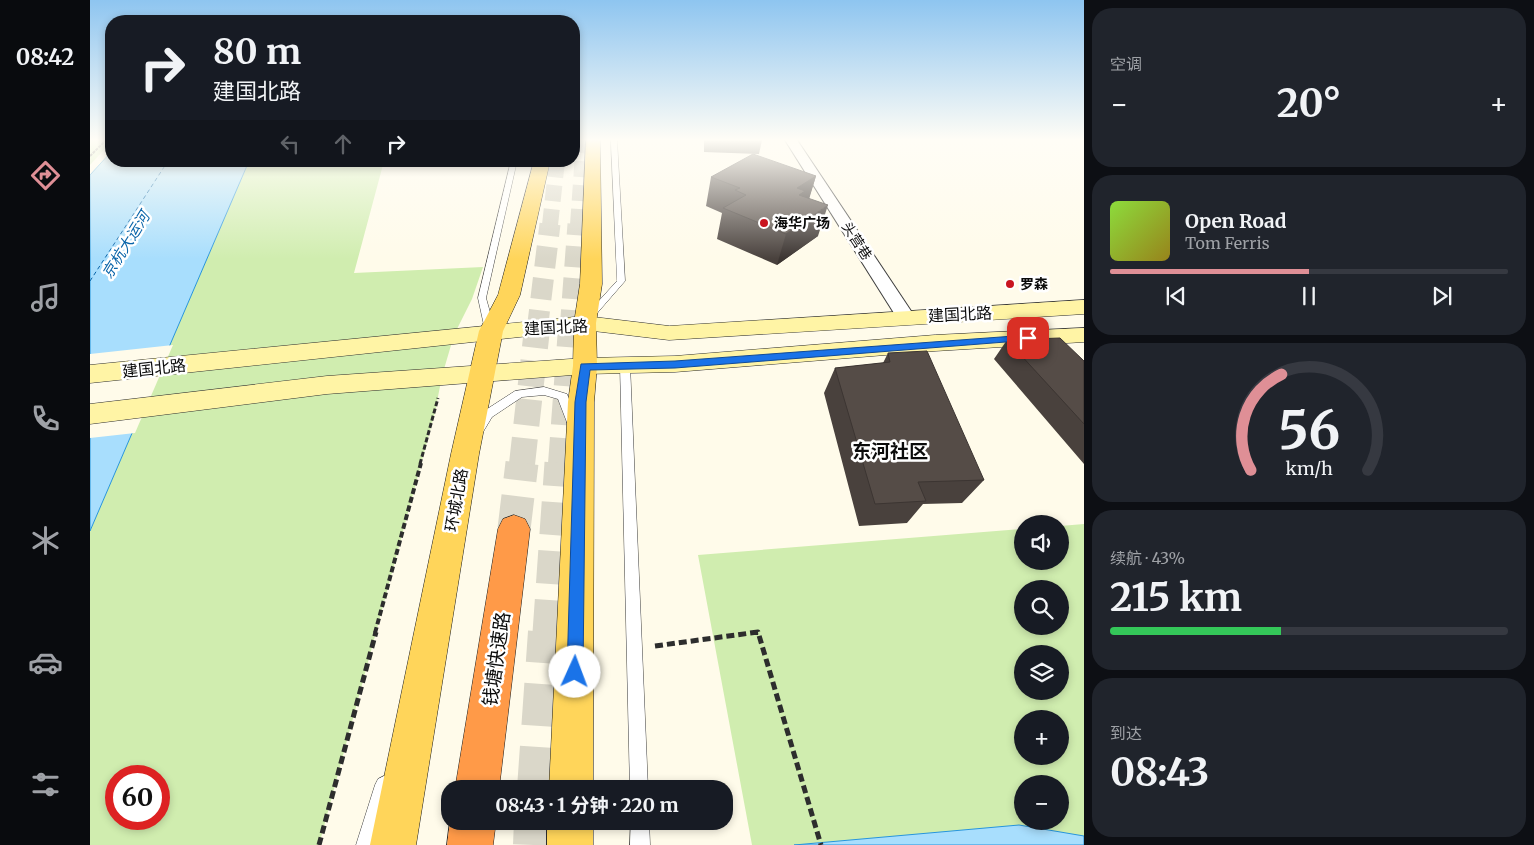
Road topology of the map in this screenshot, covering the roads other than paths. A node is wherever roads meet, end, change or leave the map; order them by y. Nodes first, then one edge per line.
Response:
1 (510, 179) edge
2 (537, 179) edge
3 (587, 179) edge
4 (616, 179) edge
5 (817, 179) edge
6 (1084, 307) edge
7 (906, 317) junction
8 (585, 322) junction
9 (490, 331) junction
10 (1084, 335) edge
11 (626, 365) junction
12 (585, 366) junction
13 (90, 374) edge
14 (482, 376) junction
15 (90, 414) edge
16 (465, 454) junction
17 (581, 458) junction
18 (514, 529) tunnel mouth
19 (435, 616) junction
20 (478, 780) edge
21 (571, 780) edge
22 (639, 780) edge
23 (472, 830) edge
24 (570, 830) edge
25 (640, 830) edge
26 (366, 845) edge
27 (393, 845) edge
28 (470, 845) edge
29 (570, 845) edge
30 (640, 845) edge

1 - 9 lane
2 - 9 main road, 环城北路
3 - 8 main road
4 - 8 lane
5 - 7 street, 头营巷
6 - 7 main road, 建国北路
7 - 8 main road, 建国北路
8 - 9 main road, 建国北路
8 - 12 main road
9 - 13 main road, 建国北路
9 - 14 main road, 环城北路
10 - 11 main road, 建国北路
11 - 12 main road, 建国北路
11 - 22 lane
12 - 14 main road, 建国北路
12 - 17 main road
14 - 15 main road, 建国北路
14 - 16 main road, 环城北路
16 - 17 lane
16 - 19 main road, 环城北路
17 - 21 main road
18 - 20 highway, 钱塘快速路
19 - 26 lane
19 - 27 main road, 环城北路
23 - 28 highway
24 - 29 main road
25 - 30 lane

